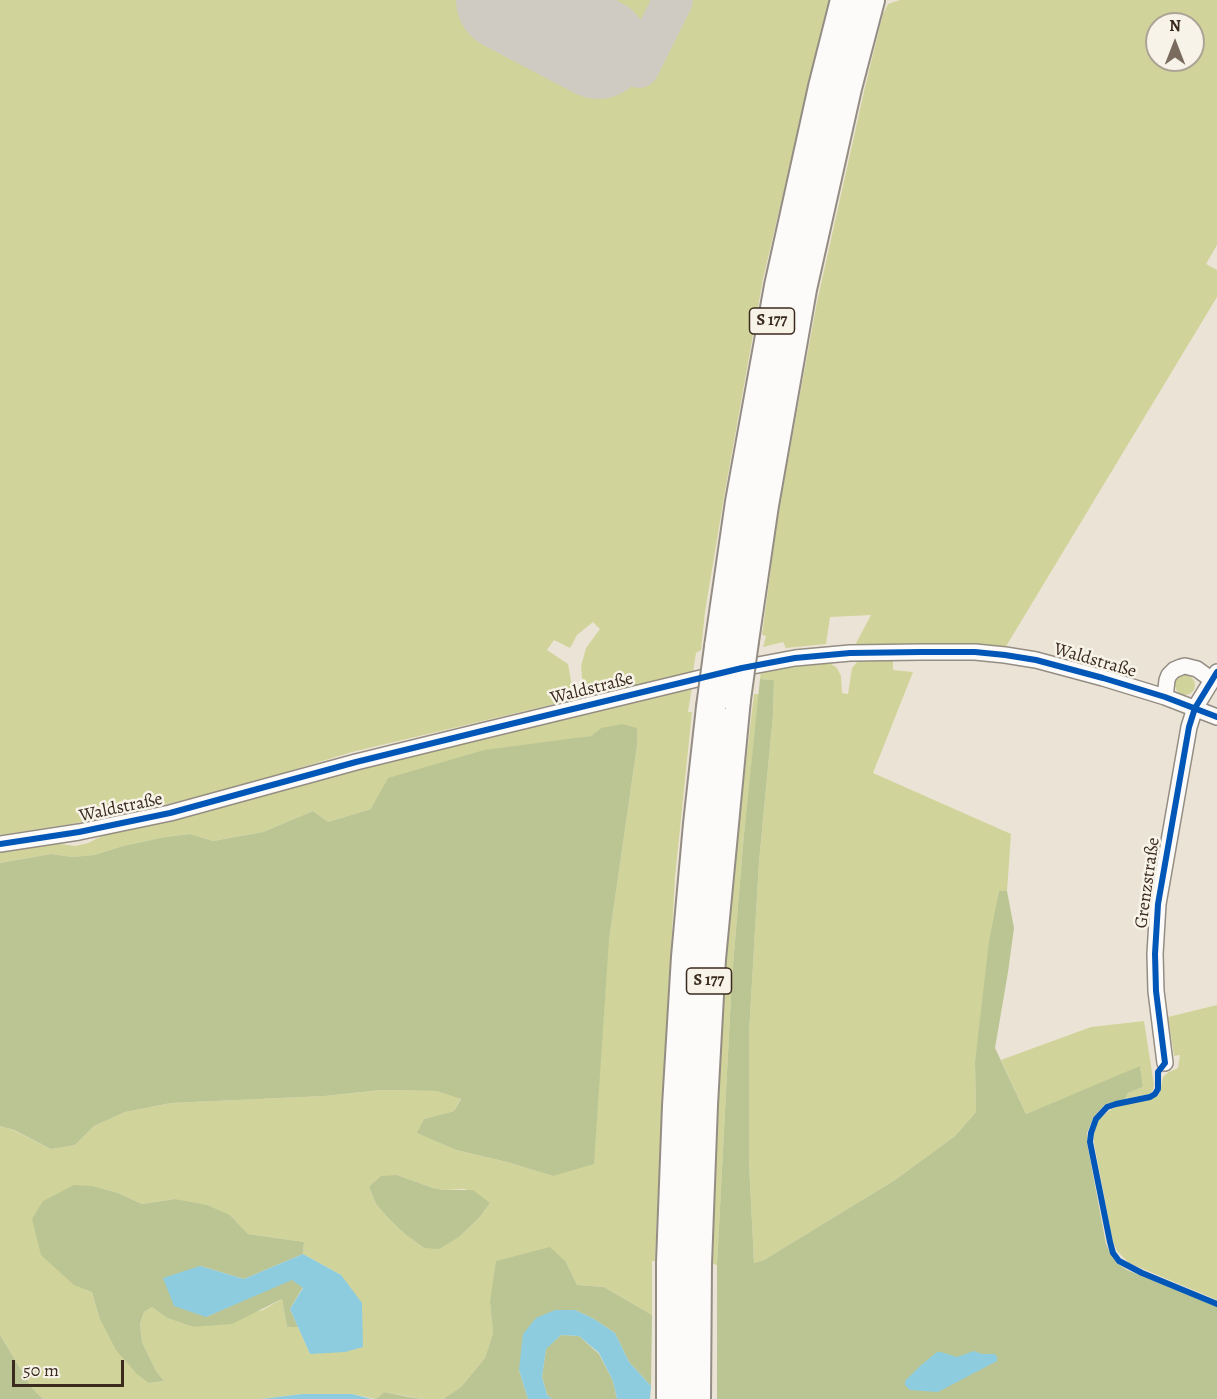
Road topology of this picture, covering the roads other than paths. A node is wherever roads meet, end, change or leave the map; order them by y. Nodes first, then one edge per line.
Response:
1 (846, 0) edge
2 (870, 0) edge
3 (731, 644) junction
4 (1215, 676) edge
5 (1164, 697) junction
6 (1195, 708) junction
7 (1217, 717) edge
8 (0, 844) edge
9 (1166, 1063) dead end
10 (684, 1263) junction
11 (671, 1399) edge
12 (696, 1399) edge

1 - 3 highway, S 177
2 - 3 highway, S 177
3 - 10 highway, S 177, bridge
4 - 5 street
4 - 6 street, Grenzstraße
5 - 6 street, Waldstraße
5 - 8 street, Waldstraße
6 - 7 street, Waldstraße
6 - 9 street, Grenzstraße
10 - 11 highway, S 177
10 - 12 highway, S 177

